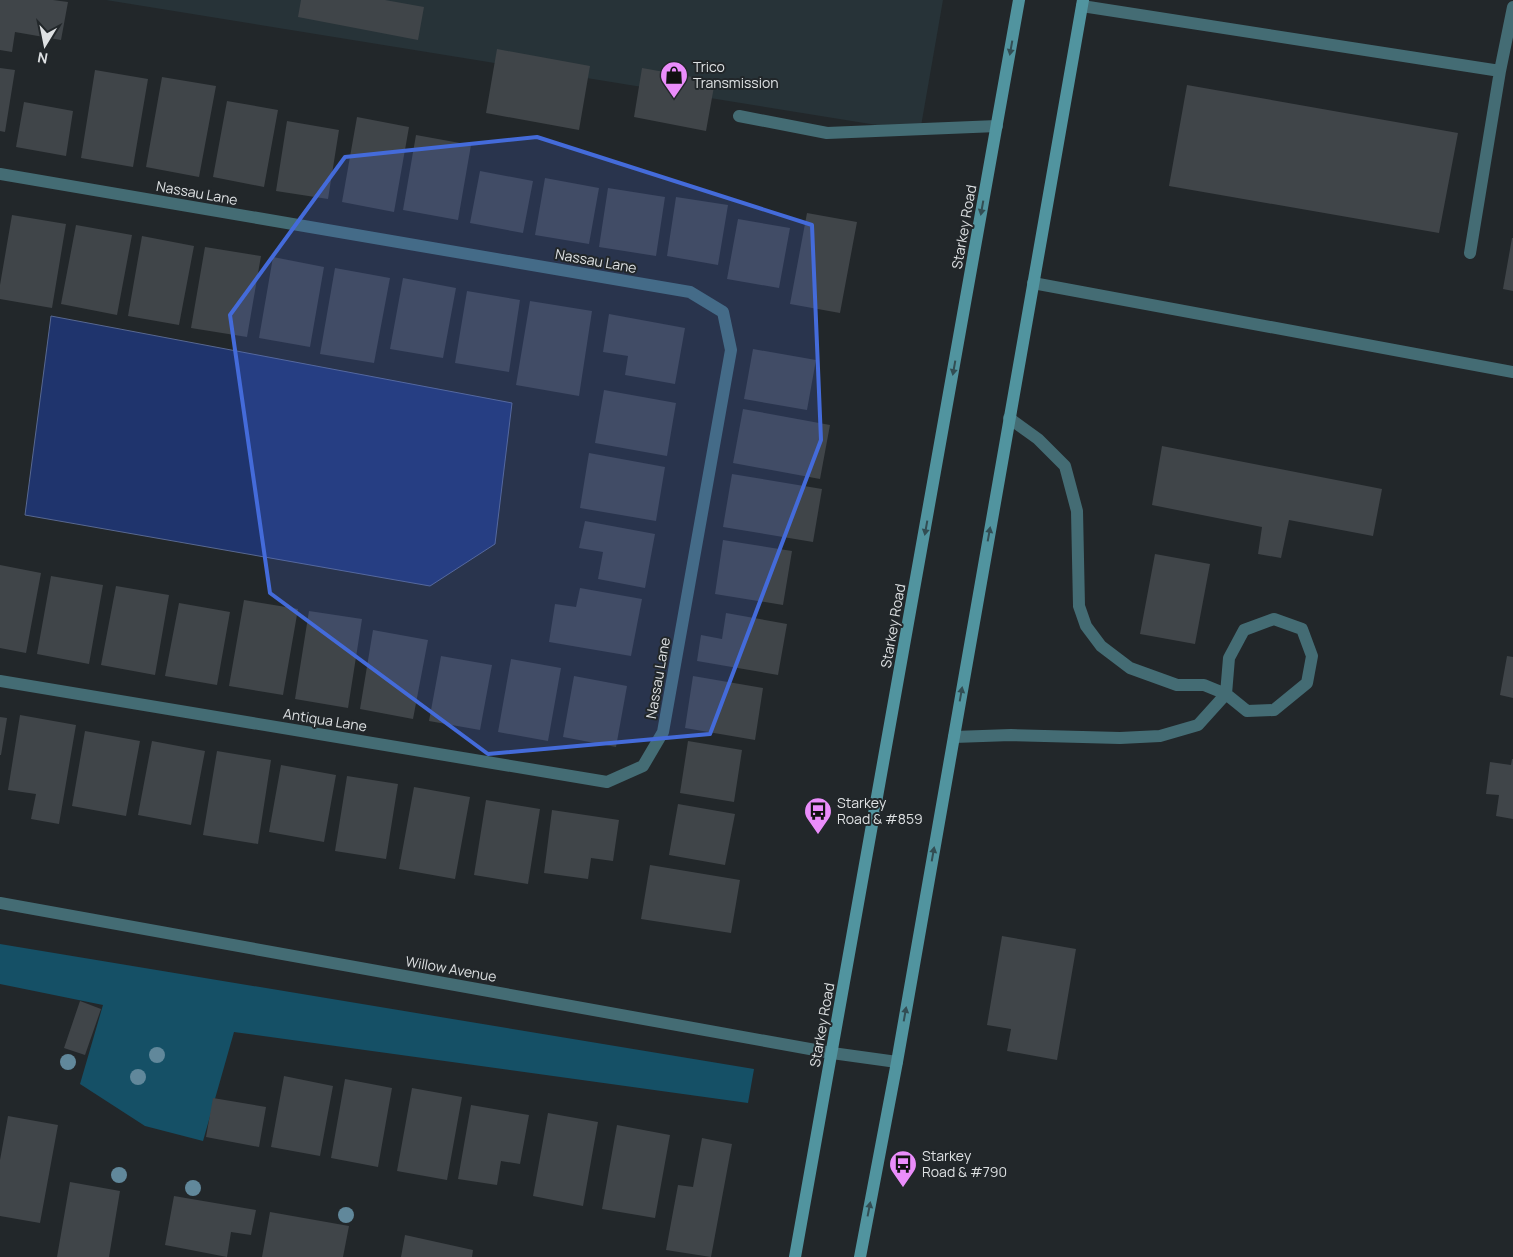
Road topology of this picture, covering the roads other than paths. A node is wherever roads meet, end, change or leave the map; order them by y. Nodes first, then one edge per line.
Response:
1 (1019, 0) edge
2 (1082, 3) edge
3 (1513, 7) edge
4 (1500, 71) junction
5 (739, 116) dead end
6 (997, 126) junction
7 (0, 174) edge
8 (1470, 253) dead end
9 (1033, 283) junction
10 (1513, 372) edge
11 (1009, 418) junction
12 (0, 681) edge
13 (1226, 694) junction
14 (954, 737) junction
15 (643, 766) joint
16 (0, 903) edge
17 (832, 1053) junction
18 (897, 1062) junction
19 (795, 1257) edge
20 (860, 1257) edge

1 -> 6 main road, Starkey Road
2 - 4 street
2 - 9 main road
3 - 4 street
4 - 8 street
5 - 6 street
6 -> 17 main road, Starkey Road
7 - 15 street, Nassau Lane
9 - 10 street
9 - 11 main road
11 - 13 street
14 -> 11 main road
12 - 15 street, Antiqua Lane
13 - 13 street
13 - 14 street
18 -> 14 main road
16 - 17 street, Willow Avenue
17 - 18 street, Willow Avenue
17 - 19 main road, Starkey Road
20 -> 18 main road

